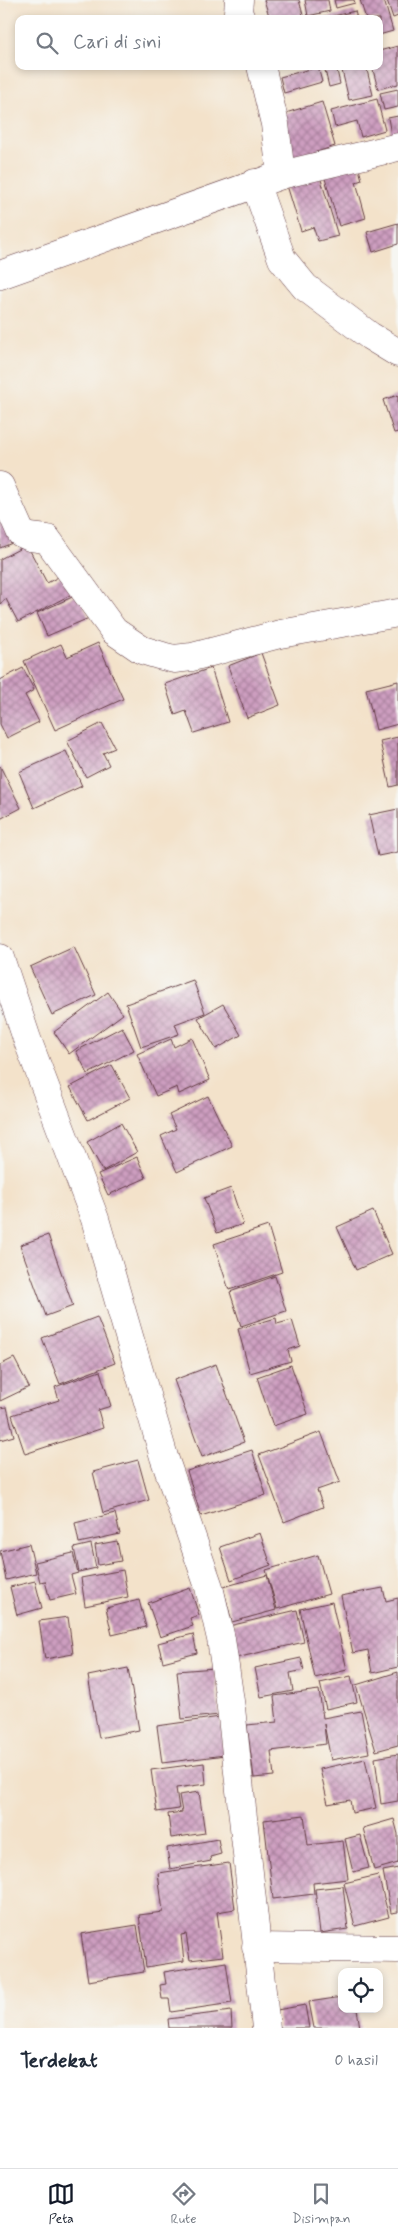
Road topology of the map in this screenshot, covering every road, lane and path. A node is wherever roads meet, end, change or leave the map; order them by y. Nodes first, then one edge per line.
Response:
1 (239, 0) edge
2 (239, 15) edge
3 (262, 70) edge
4 (398, 147) edge
5 (281, 175) junction
6 (255, 183) junction
7 (0, 275) edge
8 (398, 353) edge
9 (0, 486) edge
10 (398, 613) edge
11 (0, 958) edge
12 (256, 1947) junction
13 (398, 1949) edge
14 (266, 2028) edge

1 - 2 street
3 - 5 street
4 - 5 street
5 - 6 street
6 - 7 street
6 - 8 street
9 - 10 street
11 - 12 street
12 - 13 street
12 - 14 street

